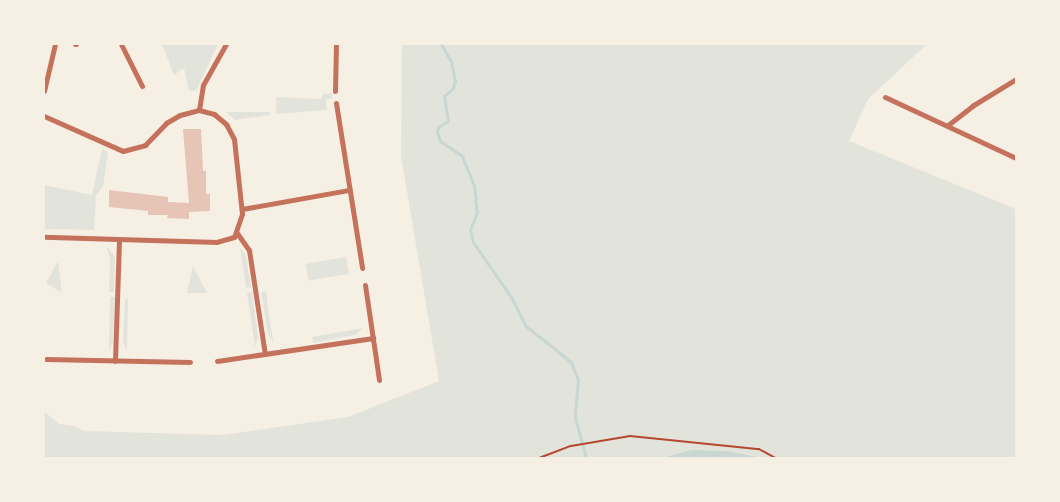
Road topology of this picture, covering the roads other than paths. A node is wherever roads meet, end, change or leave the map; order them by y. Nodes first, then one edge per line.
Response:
1 (55, 44) edge
2 (121, 44) edge
3 (226, 44) edge
4 (336, 44) edge
5 (1016, 79) edge
6 (142, 86) dead end
7 (335, 90) dead end
8 (44, 91) edge
9 (884, 97) dead end
10 (336, 103) dead end
11 (199, 110) junction
12 (44, 116) edge
13 (948, 126) junction
14 (1016, 158) edge
15 (349, 190) junction
16 (242, 209) junction
17 (237, 233) junction
18 (46, 238) edge
19 (119, 241) junction
20 (362, 268) dead end
21 (365, 285) dead end
22 (373, 338) junction
23 (265, 354) junction
24 (46, 359) dead end
25 (115, 361) junction
26 (217, 361) dead end
27 (190, 362) dead end
28 (379, 380) dead end

1 - 8 street
2 - 6 street
3 - 11 street
4 - 7 street
5 - 13 street
9 - 13 street
10 - 15 street
11 - 12 street
11 - 16 street
13 - 14 street
15 - 16 street
15 - 20 street
16 - 17 street
17 - 19 street
17 - 23 street
18 - 19 street
19 - 25 street
21 - 22 street
22 - 23 street
22 - 28 street
23 - 26 street
24 - 25 street
25 - 27 street

